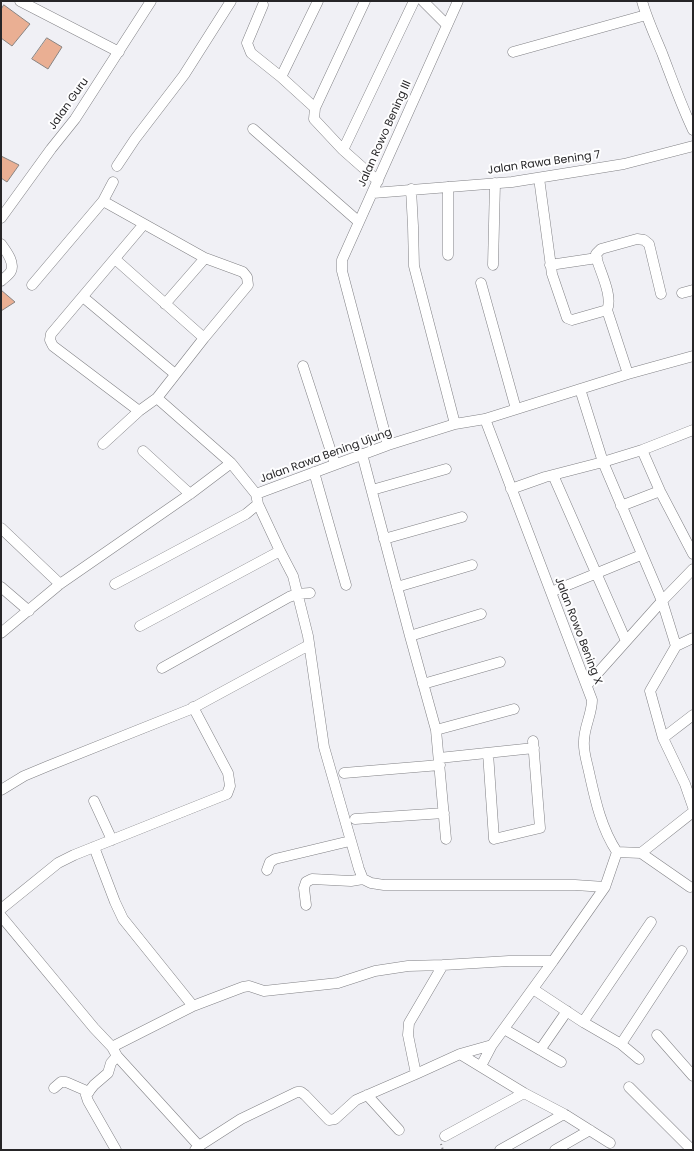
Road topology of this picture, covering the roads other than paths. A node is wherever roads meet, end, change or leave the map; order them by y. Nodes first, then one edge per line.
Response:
1 (20, 1) edge
2 (151, 1) edge
3 (318, 1) edge
4 (365, 1) edge
5 (414, 1) edge
6 (423, 1) edge
7 (458, 1) edge
8 (642, 1) edge
9 (229, 2) edge
10 (263, 5) dead end
11 (646, 15) junction
12 (447, 25) junction
13 (119, 52) junction
14 (513, 52) dead end
15 (280, 77) junction
16 (315, 108) junction
17 (689, 113) edge
18 (253, 129) dead end
19 (693, 130) edge
20 (693, 146) edge
21 (343, 150) junction
22 (118, 166) dead end
23 (539, 178) junction
24 (378, 181) junction
25 (113, 182) dead end
26 (494, 183) junction
27 (448, 187) junction
28 (411, 189) junction
29 (372, 193) junction
30 (103, 202) junction
31 (1, 218) edge
32 (359, 222) junction
33 (144, 224) junction
34 (1, 244) edge
35 (448, 255) dead end
36 (205, 258) junction
37 (597, 258) junction
38 (115, 259) junction
39 (493, 265) dead end
40 (550, 265) junction
41 (1, 281) edge
42 (481, 282) dead end
43 (32, 285) dead end
44 (693, 290) edge
45 (682, 293) dead end
46 (661, 294) dead end
47 (83, 297) junction
48 (165, 304) junction
49 (606, 310) junction
50 (204, 338) junction
51 (693, 356) edge
52 (303, 366) dead end
53 (175, 374) junction
54 (628, 374) junction
55 (580, 389) junction
56 (157, 398) junction
57 (516, 409) junction
58 (139, 411) junction
59 (485, 419) junction
60 (455, 424) junction
61 (693, 430) edge
62 (103, 444) dead end
63 (388, 445) junction
64 (642, 450) junction
65 (143, 451) dead end
66 (362, 454) junction
67 (603, 462) junction
68 (231, 463) junction
69 (335, 464) junction
70 (446, 469) dead end
71 (314, 472) junction
72 (553, 475) junction
73 (511, 489) junction
74 (372, 490) junction
75 (660, 491) junction
76 (190, 494) junction
77 (257, 499) junction
78 (621, 506) junction
79 (462, 517) dead end
80 (1, 528) edge
81 (384, 539) junction
82 (280, 551) junction
83 (693, 554) edge
84 (641, 555) junction
85 (472, 565) dead end
86 (693, 569) edge
87 (596, 573) junction
88 (60, 584) junction
89 (115, 584) dead end
90 (346, 585) dead end
91 (1, 587) edge
92 (397, 587) junction
93 (551, 592) junction
94 (310, 593) dead end
95 (298, 594) junction
96 (662, 601) junction
97 (29, 611) junction
98 (481, 614) dead end
99 (140, 626) dead end
100 (1, 633) edge
101 (410, 636) junction
102 (693, 638) edge
103 (626, 641) junction
104 (309, 645) junction
105 (676, 646) junction
106 (500, 662) dead end
107 (162, 668) dead end
108 (423, 684) junction
109 (588, 685) junction
110 (193, 707) junction
111 (514, 709) dead end
112 (693, 715) edge
113 (436, 730) junction
114 (663, 738) junction
115 (488, 753) junction
116 (439, 762) junction
117 (344, 772) dead end
118 (689, 781) edge
119 (1, 790) edge
120 (94, 801) dead end
121 (692, 807) edge
122 (693, 812) edge
123 (444, 813) junction
124 (355, 819) dead end
125 (446, 839) dead end
126 (112, 840) junction
127 (350, 841) junction
128 (94, 847) junction
129 (617, 852) junction
130 (641, 853) junction
131 (267, 870) dead end
132 (363, 879) junction
133 (605, 887) junction
134 (690, 887) dead end
135 (306, 905) dead end
136 (1, 909) edge
137 (1, 916) edge
138 (651, 922) dead end
139 (682, 951) dead end
140 (553, 961) junction
141 (443, 964) junction
142 (533, 989) junction
143 (193, 1006) junction
144 (567, 1012) junction
145 (583, 1022) junction
146 (504, 1029) junction
147 (657, 1035) dead end
148 (621, 1044) junction
149 (492, 1045) junction
150 (112, 1047) junction
151 (540, 1050) junction
152 (460, 1054) junction
153 (118, 1056) junction
154 (638, 1060) dead end
155 (561, 1062) dead end
156 (481, 1066) junction
157 (416, 1074) junction
158 (693, 1076) edge
159 (629, 1087) dead end
160 (54, 1088) dead end
161 (89, 1092) junction
162 (524, 1093) junction
163 (367, 1094) junction
164 (564, 1114) junction
165 (399, 1130) dead end
166 (590, 1130) junction
167 (445, 1136) dead end
168 (610, 1143) dead end
169 (197, 1148) edge
170 (116, 1150) edge
171 (500, 1150) edge
172 (555, 1150) edge
173 (693, 1150) edge

1 - 13 street
2 - 13 street, Jalan Guru
3 - 15 street
4 - 16 street
5 - 21 street
6 - 12 street
7 - 12 street, Jalan Rowo Bening lll
8 - 11 street
9 - 22 street
10 - 15 street
11 - 14 street
11 - 17 street
12 - 24 street, Jalan Rowo Bening lll
13 - 31 street, Jalan Guru
15 - 16 street
16 - 21 street
17 - 19 street
18 - 32 street
20 - 23 street, Jalan Rawa Bening 7
21 - 24 street
23 - 26 street, Jalan Rawa Bening 7
23 - 40 street
24 - 29 street, Jalan Rowo Bening lll
25 - 30 street
26 - 27 street, Jalan Rawa Bening 7
26 - 39 street
27 - 28 street, Jalan Rawa Bening 7
27 - 35 street
28 - 29 street, Jalan Rawa Bening 7
28 - 60 street
29 - 32 street, Jalan Rowo Bening lll
30 - 33 street
30 - 43 street
32 - 63 street, Jalan Rowo Bening lll
33 - 36 street
33 - 38 street
34 - 41 street
36 - 48 street
36 - 50 street
37 - 40 street
37 - 46 street
37 - 49 street
38 - 47 street
38 - 48 street
40 - 49 street
42 - 57 street
44 - 45 street
47 - 53 street
47 - 58 street
48 - 50 street
49 - 54 street
50 - 53 street
51 - 54 street, Jalan Rawa Bening Ujung
52 - 69 street
53 - 56 street
54 - 55 street, Jalan Rawa Bening Ujung
55 - 57 street, Jalan Rawa Bening Ujung
55 - 67 street
56 - 58 street
56 - 68 street, Jalan Rawa Bening Ujung
57 - 59 street, Jalan Rawa Bening Ujung
58 - 62 street
59 - 60 street, Jalan Rawa Bening Ujung
59 - 73 street, Jalan Rowo Bening X
60 - 63 street, Jalan Rawa Bening Ujung
61 - 64 street
63 - 66 street, Jalan Rawa Bening Ujung
64 - 67 street
64 - 75 street
65 - 76 street
66 - 69 street, Jalan Rawa Bening Ujung
66 - 74 street
67 - 72 street
67 - 78 street
68 - 76 street
68 - 77 street, Jalan Rawa Bening Ujung
69 - 71 street, Jalan Rawa Bening Ujung
70 - 74 street
71 - 77 street, Jalan Rawa Bening Ujung
71 - 90 street
72 - 73 street
72 - 87 street
73 - 93 street, Jalan Rowo Bening X
74 - 81 street
75 - 78 street
75 - 83 street
76 - 88 street
77 - 82 street
77 - 89 street
78 - 84 street
79 - 81 street
80 - 88 street
81 - 92 street
82 - 95 street
82 - 99 street
84 - 87 street
84 - 96 street
85 - 92 street
86 - 96 street
87 - 93 street
87 - 103 street
88 - 97 street
91 - 97 street
92 - 101 street
93 - 109 street, Jalan Rowo Bening X
94 - 95 street
95 - 104 street
95 - 107 street
96 - 103 street
96 - 105 street
97 - 100 street
98 - 101 street
101 - 108 street
102 - 105 street
103 - 109 street
104 - 110 street
104 - 127 street
105 - 114 street
106 - 108 street
108 - 113 street
109 - 129 street, Jalan Rowo Bening X
110 - 119 street
110 - 126 street
111 - 113 street
112 - 114 street
113 - 116 street
114 - 118 street
115 - 115 street
115 - 116 street
116 - 117 street
116 - 123 street
118 - 121 street
120 - 126 street
122 - 130 street
123 - 124 street
123 - 125 street
126 - 128 street
127 - 131 street
127 - 132 street
128 - 136 street
128 - 143 street
129 - 130 street
129 - 133 street
130 - 134 street
132 - 133 street
132 - 135 street
133 - 140 street
137 - 150 street
138 - 145 street
139 - 148 street
140 - 141 street
140 - 142 street
141 - 143 street
141 - 157 street
142 - 144 street
142 - 146 street
143 - 150 street
144 - 145 street
144 - 151 street
145 - 148 street
146 - 149 street
146 - 151 street
147 - 158 street
148 - 154 street
149 - 152 street
149 - 156 street
150 - 153 street
151 - 155 street
152 - 156 street
152 - 157 street
153 - 161 street
153 - 169 street
156 - 162 street
157 - 163 street
159 - 173 street
160 - 161 street
161 - 170 street
162 - 164 street
162 - 167 street
163 - 165 street
163 - 169 street
164 - 166 street
164 - 171 street
166 - 168 street
166 - 172 street

